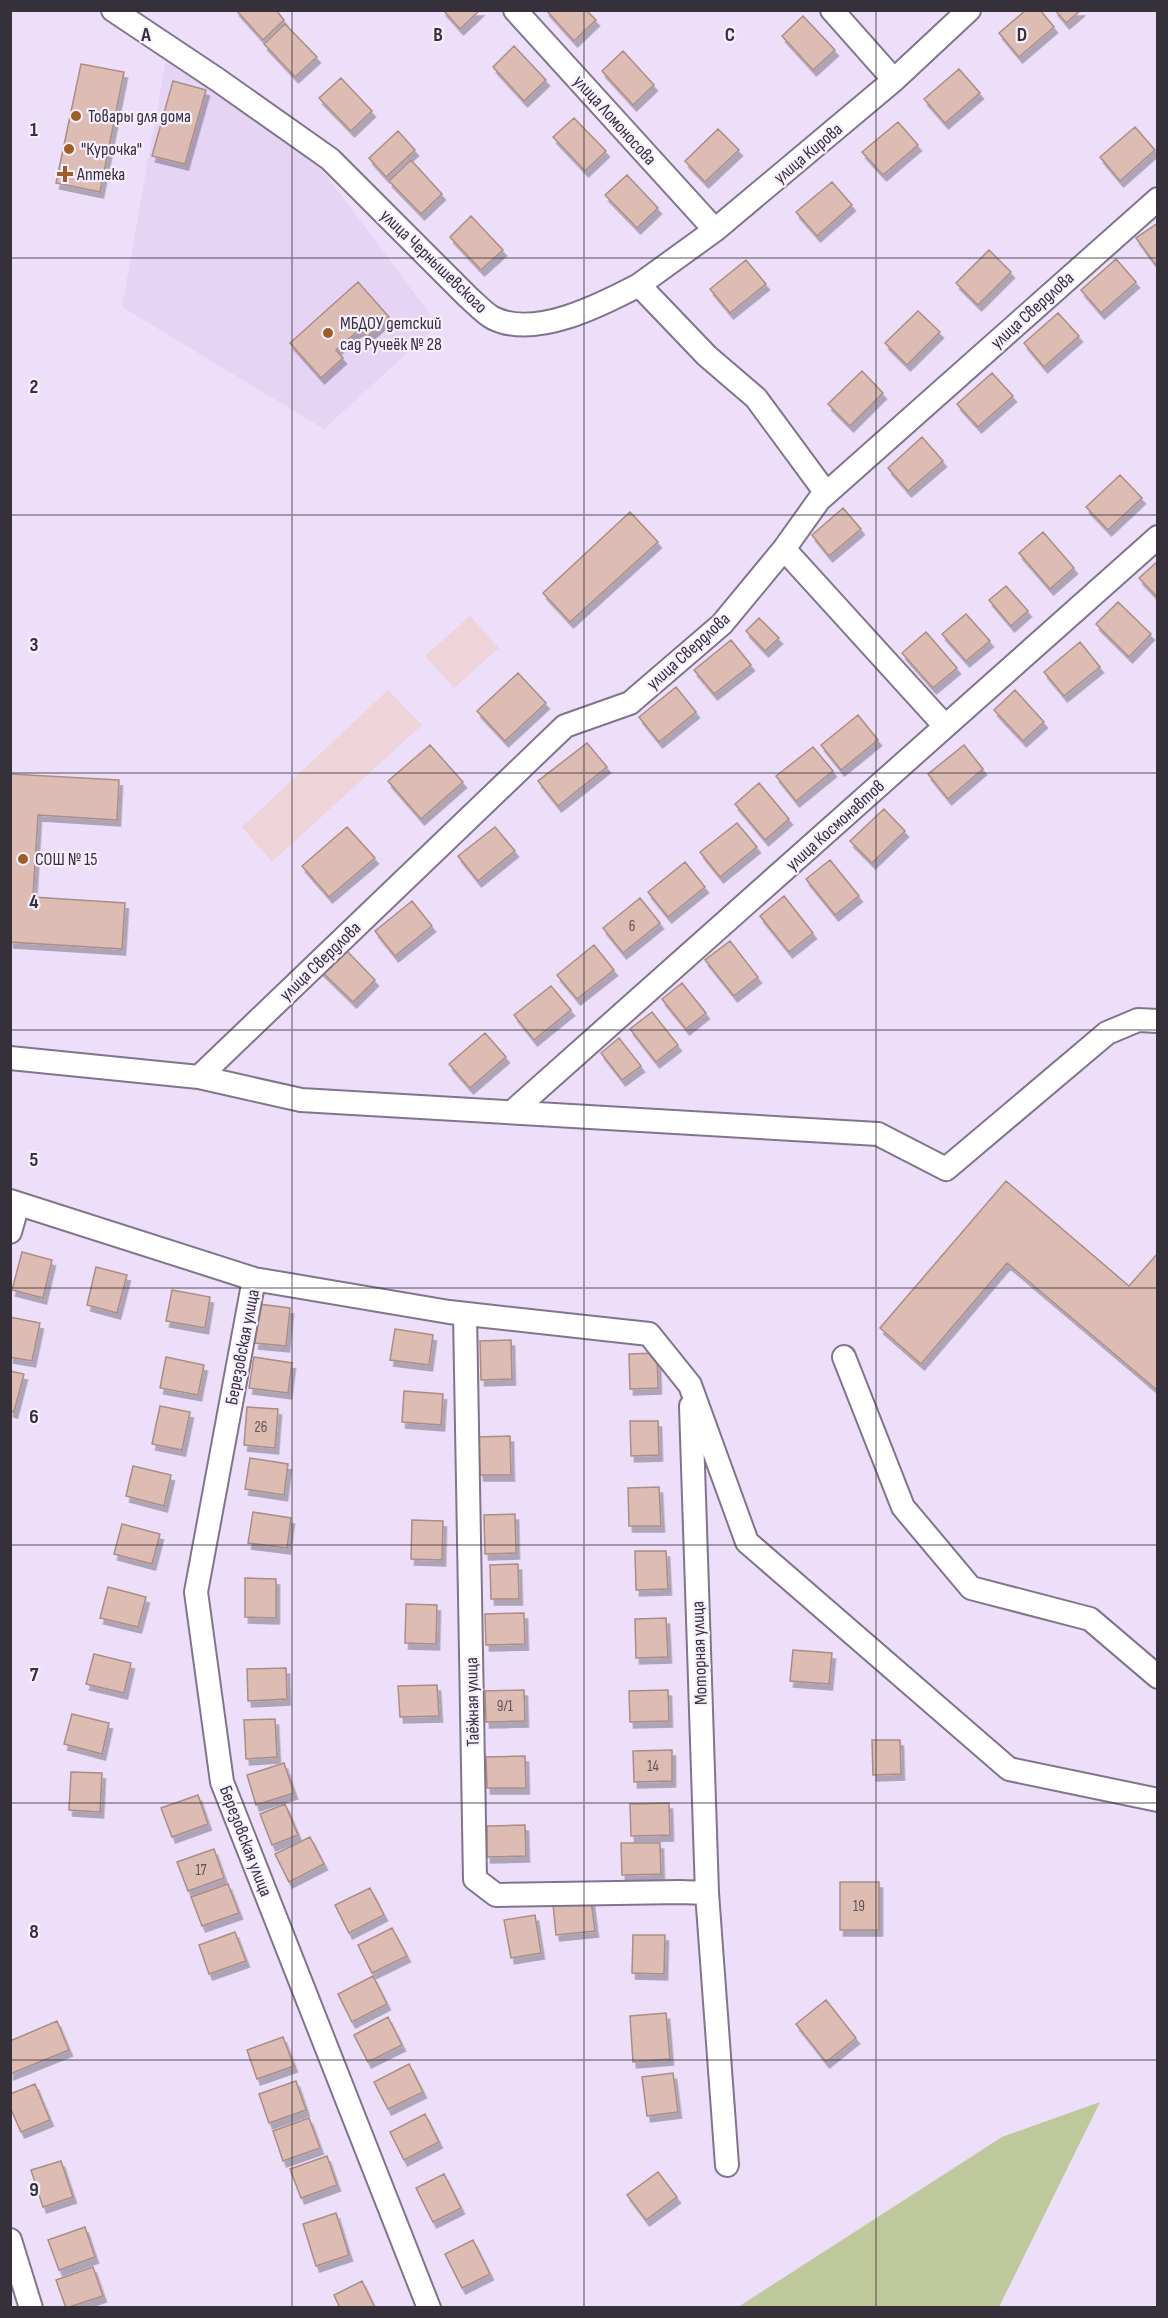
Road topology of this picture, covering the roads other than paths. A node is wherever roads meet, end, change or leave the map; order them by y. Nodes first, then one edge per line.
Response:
1 (113, 10) edge
2 (515, 10) edge
3 (832, 10) edge
4 (969, 10) edge
5 (894, 80) junction
6 (1158, 199) edge
7 (715, 231) junction
8 (639, 285) junction
9 (826, 493) junction
10 (1158, 537) edge
11 (784, 549) junction
12 (945, 726) junction
13 (1158, 1021) edge
14 (10, 1058) edge
15 (199, 1077) junction
16 (512, 1112) junction
17 (14, 1202) edge
18 (10, 1232) edge
19 (254, 1279) junction
20 (465, 1314) junction
21 (844, 1357) dead end
22 (690, 1385) junction
23 (1158, 1677) edge
24 (1158, 1800) edge
25 (707, 1893) junction
26 (727, 2165) dead end
27 (10, 2240) edge
28 (31, 2307) edge
29 (429, 2307) edge

1 - 8 street, улица Чернышевского
2 - 7 street, улица Ломоносова
3 - 5 street
4 - 5 street, улица Кирова
5 - 7 street, улица Кирова
6 - 9 street, улица Свердлова
7 - 8 street, улица Кирова
8 - 9 street
9 - 11 street, улица Свердлова
10 - 12 street, улица Космонавтов
11 - 12 street
11 - 15 street, улица Свердлова
12 - 16 street, улица Космонавтов
13 - 16 street
14 - 15 street
15 - 16 street
17 - 18 street
17 - 19 street
19 - 20 street
19 - 29 street, Березовская улица
20 - 22 street
20 - 25 street, Таёжная улица
21 - 23 street
22 - 24 street
22 - 25 street, Моторная улица
25 - 26 street, Моторная улица
27 - 28 street

